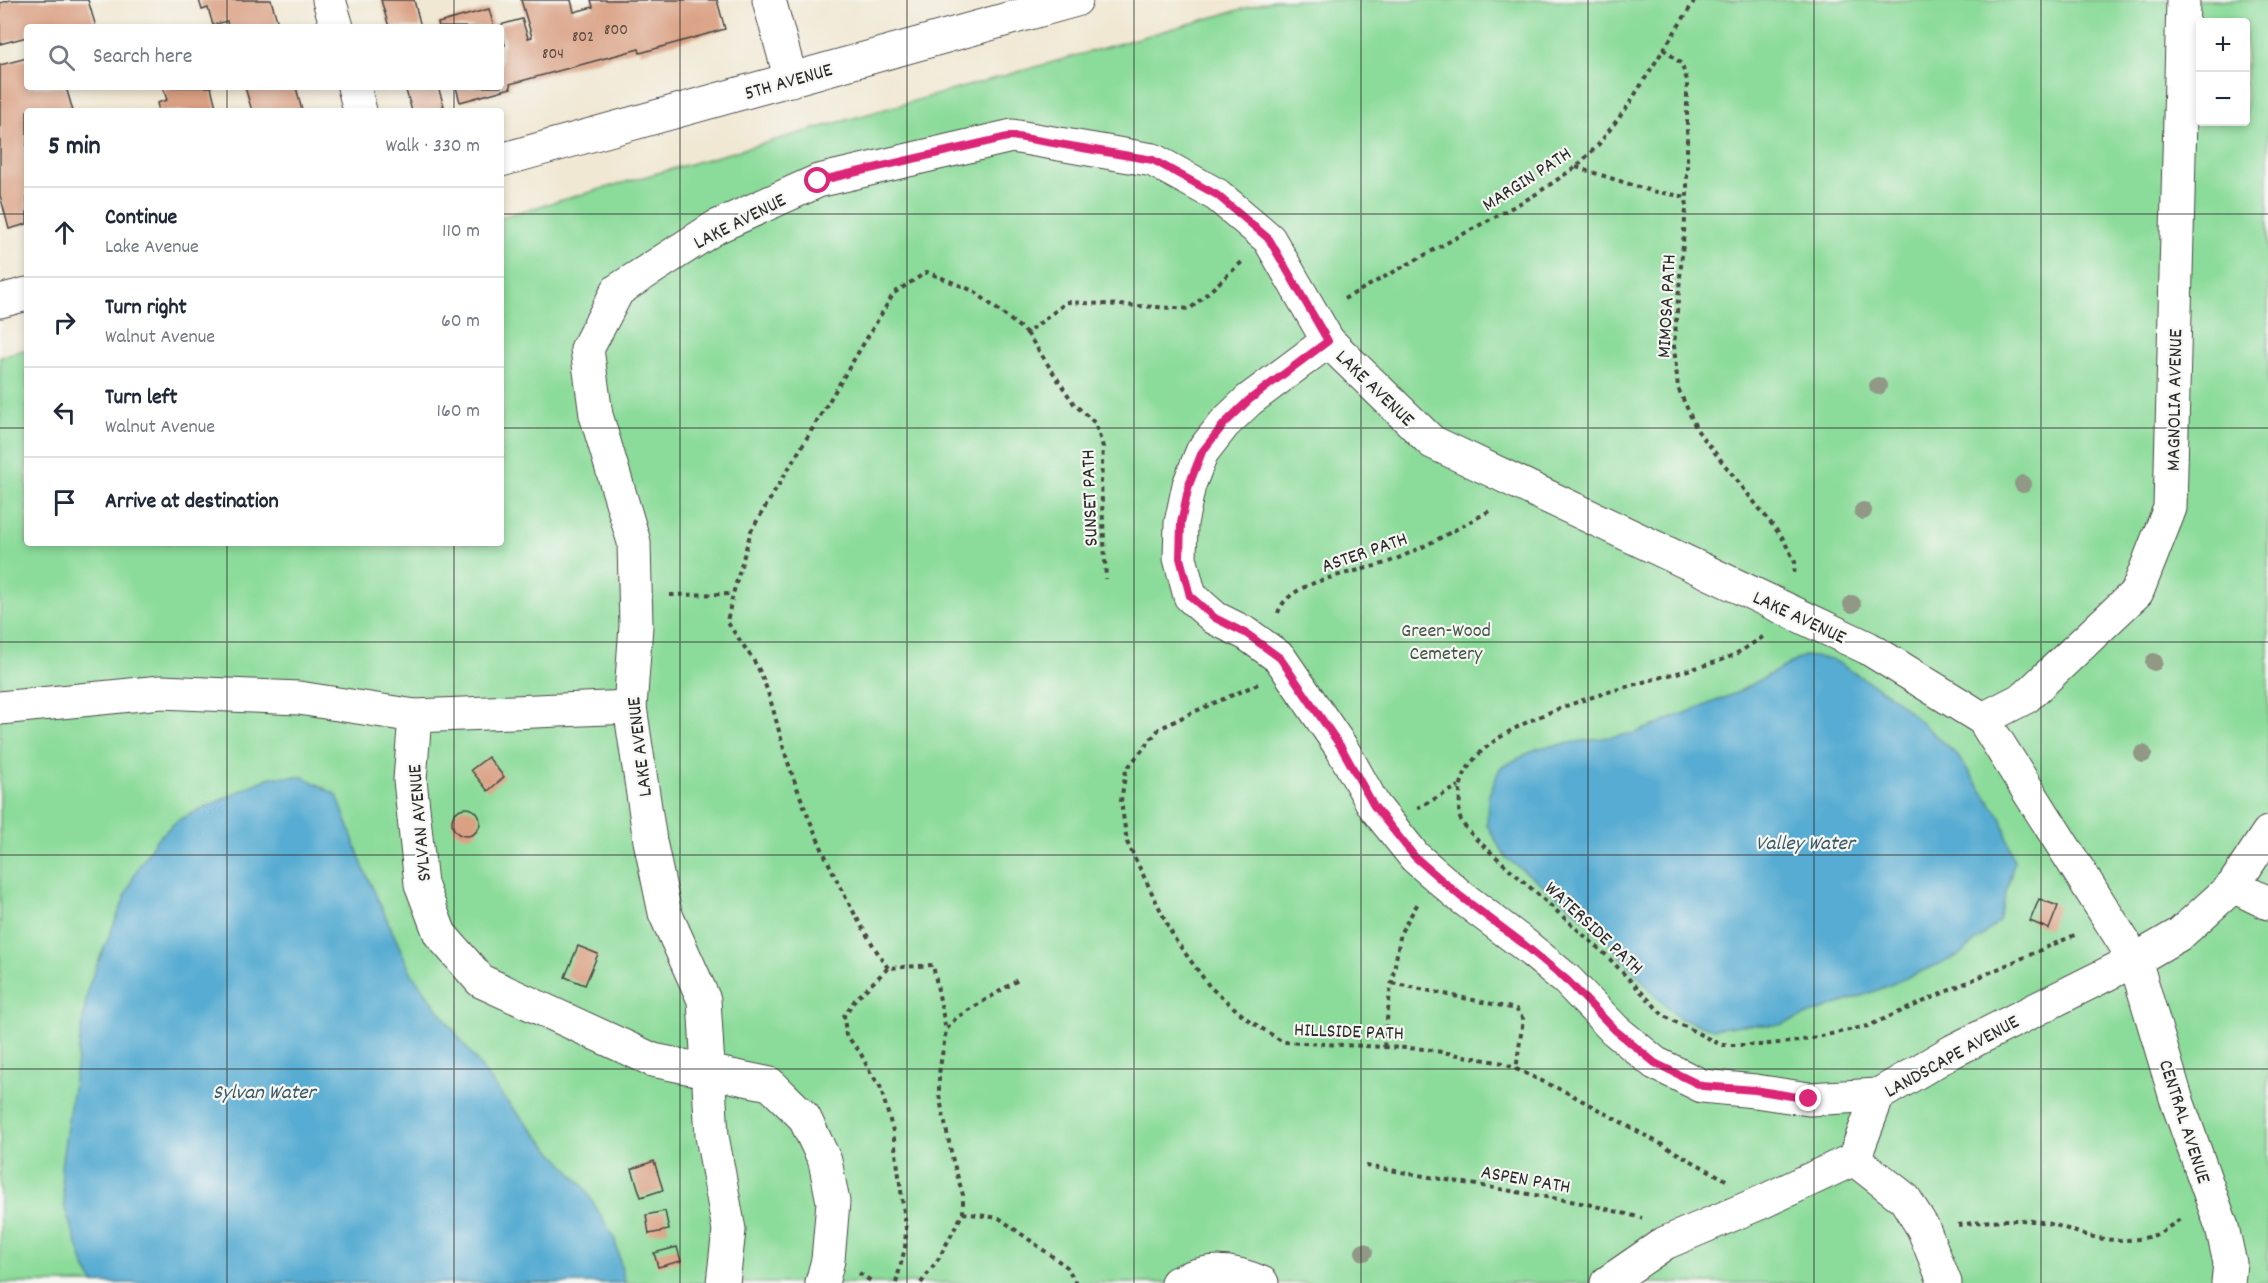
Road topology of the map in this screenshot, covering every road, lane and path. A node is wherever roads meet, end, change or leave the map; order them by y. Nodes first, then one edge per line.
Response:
1 (330, 0) edge
2 (769, 0) edge
3 (1076, 0) edge
4 (1695, 0) edge
5 (2183, 0) edge
6 (336, 24) edge
7 (1663, 49) junction
8 (791, 80) junction
9 (355, 90) edge
10 (359, 108) edge
11 (504, 159) edge
12 (1576, 167) junction
13 (1687, 196) junction
14 (1269, 239) junction
15 (24, 295) edge
16 (0, 301) edge
17 (1320, 329) junction
18 (1027, 333) junction
19 (1531, 489) junction
20 (1106, 579) dead end
21 (732, 594) junction
22 (635, 595) junction
23 (1785, 609) junction
24 (1278, 660) junction
25 (630, 707) junction
26 (0, 708) edge
27 (415, 716) junction
28 (1983, 719) junction
29 (1459, 786) junction
30 (1388, 823) junction
31 (2268, 833) edge
32 (1435, 874) junction
33 (2233, 886) junction
34 (2268, 903) edge
35 (2110, 920) junction
36 (2135, 960) junction
37 (888, 968) junction
38 (1017, 980) dead end
39 (1392, 983) junction
40 (946, 1030) junction
41 (1384, 1047) junction
42 (1516, 1070) junction
43 (709, 1071) junction
44 (1878, 1095) junction
45 (1854, 1159) junction
46 (1366, 1166) dead end
47 (1762, 1202) junction
48 (2214, 1205) junction
49 (963, 1213) junction
50 (1673, 1240) junction
51 (1929, 1242) junction
52 (723, 1283) edge
53 (822, 1283) edge
54 (896, 1283) edge
55 (921, 1283) edge
56 (1076, 1283) edge
57 (1177, 1283) edge
58 (1262, 1283) edge
59 (1607, 1283) edge
60 (1945, 1283) edge
61 (2228, 1283) edge

1 - 6 street
2 - 8 street
3 - 8 street, 5TH AVENUE
4 - 7 path, MARGIN PATH
5 - 28 street, MAGNOLIA AVENUE
7 - 12 path, MARGIN PATH
7 - 13 path, MIMOSA PATH
8 - 11 street, 5TH AVENUE
9 - 10 street
12 - 13 path
12 - 17 path, MARGIN PATH
13 - 23 path, MIMOSA PATH
14 - 17 street, LAKE AVENUE
14 - 18 path
14 - 22 street, LAKE AVENUE
15 - 16 street
17 - 19 street, LAKE AVENUE
17 - 24 street
18 - 20 path, SUNSET PATH
18 - 21 path, SUNSET PATH
19 - 23 street, LAKE AVENUE
19 - 24 path, ASTER PATH
21 - 22 path
21 - 37 path
22 - 25 street, LAKE AVENUE
23 - 28 street, LAKE AVENUE
23 - 29 path
24 - 30 street
24 - 41 path, HILLSIDE PATH
25 - 27 street
25 - 43 street, LAKE AVENUE
26 - 27 street
27 - 43 street, SYLVAN AVENUE
28 - 35 street, LAKE AVENUE
29 - 30 path
29 - 35 path, WATERSIDE PATH
30 - 32 street
31 - 33 street, LANDSCAPE AVENUE
32 - 39 path
32 - 44 street
33 - 34 street
33 - 36 street, LANDSCAPE AVENUE
35 - 36 street, LAKE AVENUE
36 - 44 street, LANDSCAPE AVENUE
36 - 48 street, CENTRAL AVENUE
37 - 40 path
37 - 54 path
38 - 40 path
39 - 41 path
39 - 42 path
40 - 49 path
41 - 42 path, HILLSIDE PATH
42 - 47 path, HILLSIDE PATH
43 - 52 street, LAKE AVENUE
43 - 53 street, SYLVAN AVENUE
44 - 45 street, LANDSCAPE AVENUE
45 - 47 street
45 - 51 street
46 - 50 path, ASPEN PATH
47 - 50 street
48 - 51 path
48 - 61 street, CENTRAL AVENUE
49 - 55 path
49 - 56 path
50 - 59 street
51 - 60 street
57 - 58 street

